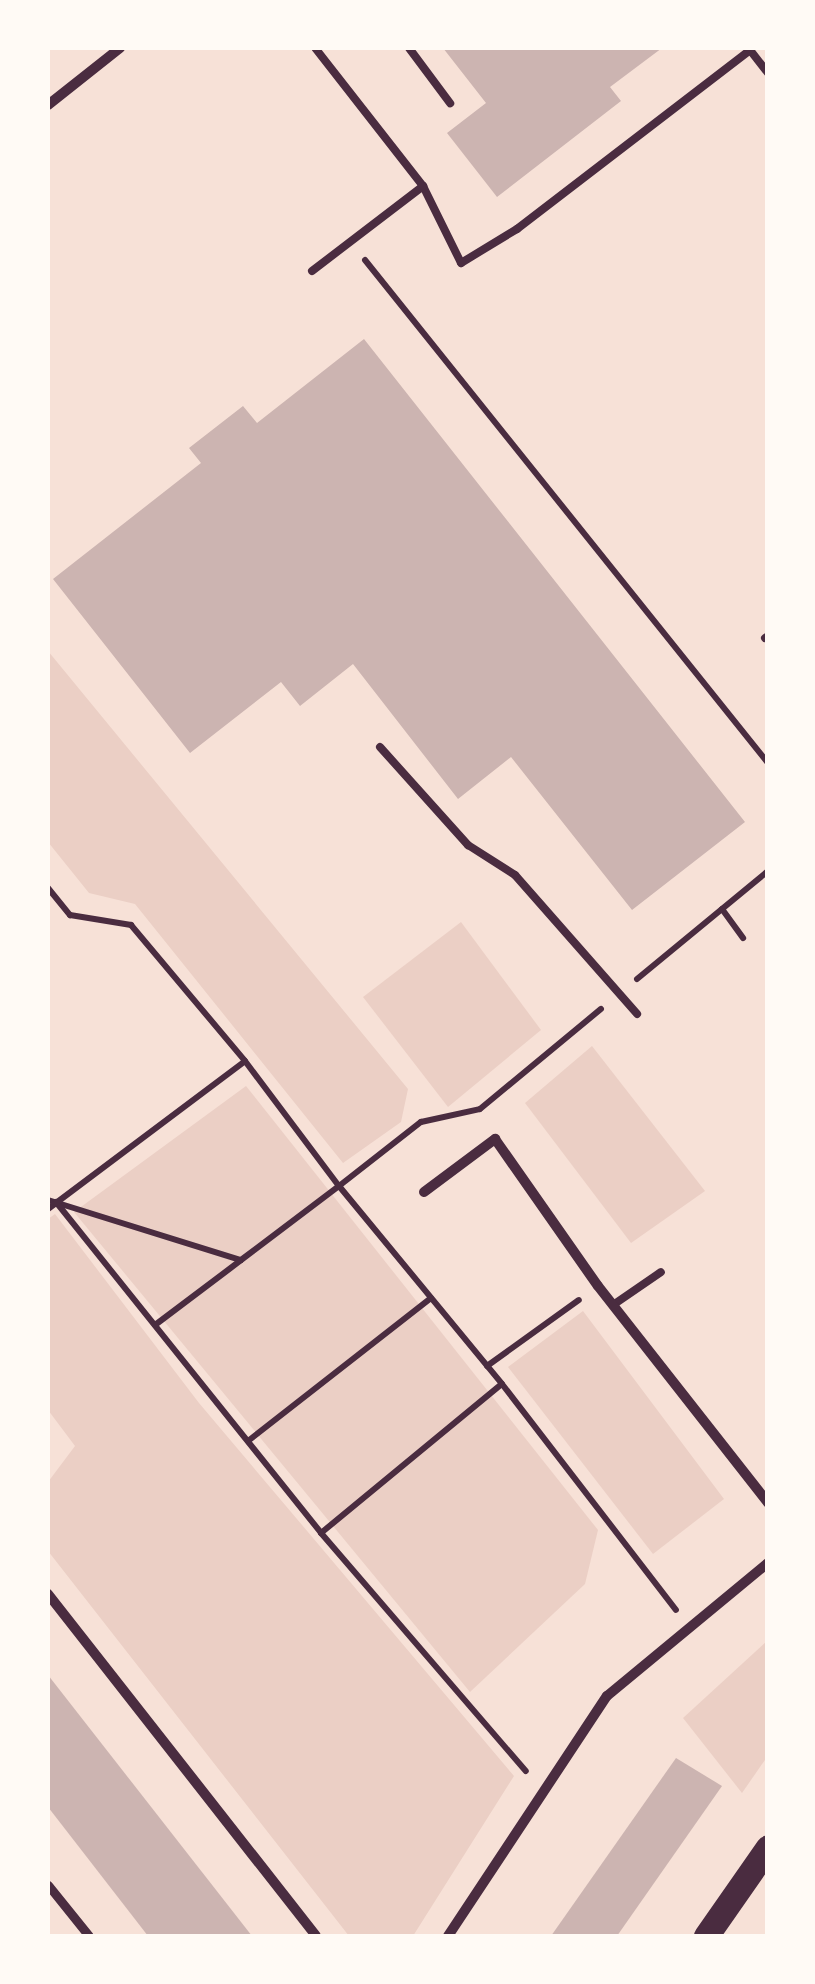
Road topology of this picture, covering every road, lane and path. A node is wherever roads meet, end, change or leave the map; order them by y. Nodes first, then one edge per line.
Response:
1 (120, 48) edge
2 (315, 48) edge
3 (409, 48) edge
4 (768, 73) edge
5 (450, 104) dead end
6 (48, 105) edge
7 (423, 186) junction
8 (351, 243) junction
9 (312, 271) dead end
10 (380, 747) dead end
11 (768, 763) edge
12 (48, 888) edge
13 (722, 909) dead end
14 (743, 938) dead end
15 (636, 1014) dead end
16 (245, 1061) junction
17 (480, 1109) dead end
18 (339, 1186) junction
19 (424, 1192) dead end
20 (48, 1200) edge
21 (56, 1202) junction
22 (48, 1209) edge
23 (241, 1260) junction
24 (662, 1272) dead end
25 (598, 1286) junction
26 (431, 1298) junction
27 (613, 1305) junction
28 (154, 1325) junction
29 (487, 1366) junction
30 (502, 1384) junction
31 (248, 1442) junction
32 (768, 1503) edge
33 (321, 1533) junction
34 (768, 1564) edge
35 (48, 1594) edge
36 (690, 1628) junction
37 (544, 1792) junction
38 (765, 1854) edge
39 (48, 1884) edge
40 (89, 1936) edge
41 (316, 1936) edge
42 (448, 1936) edge
43 (706, 1936) edge

1 - 6 street
2 - 7 lane
3 - 5 lane
4 - 7 lane
7 - 8 lane
8 - 9 lane
8 - 11 path
10 - 15 lane
12 - 16 path
13 - 14 path
16 - 18 path
16 - 21 path
17 - 18 path
18 - 23 path
18 - 26 path
19 - 25 street
20 - 21 path
21 - 22 path
21 - 23 path
21 - 28 path
23 - 28 path
24 - 27 lane
25 - 27 street
25 - 29 path
26 - 29 path
26 - 31 path
27 - 32 street
28 - 31 path
29 - 30 path
30 - 33 path
30 - 36 path
31 - 33 path
33 - 37 path
34 - 36 street
35 - 41 street
36 - 37 street
37 - 42 street
38 - 43 main road
39 - 40 street

